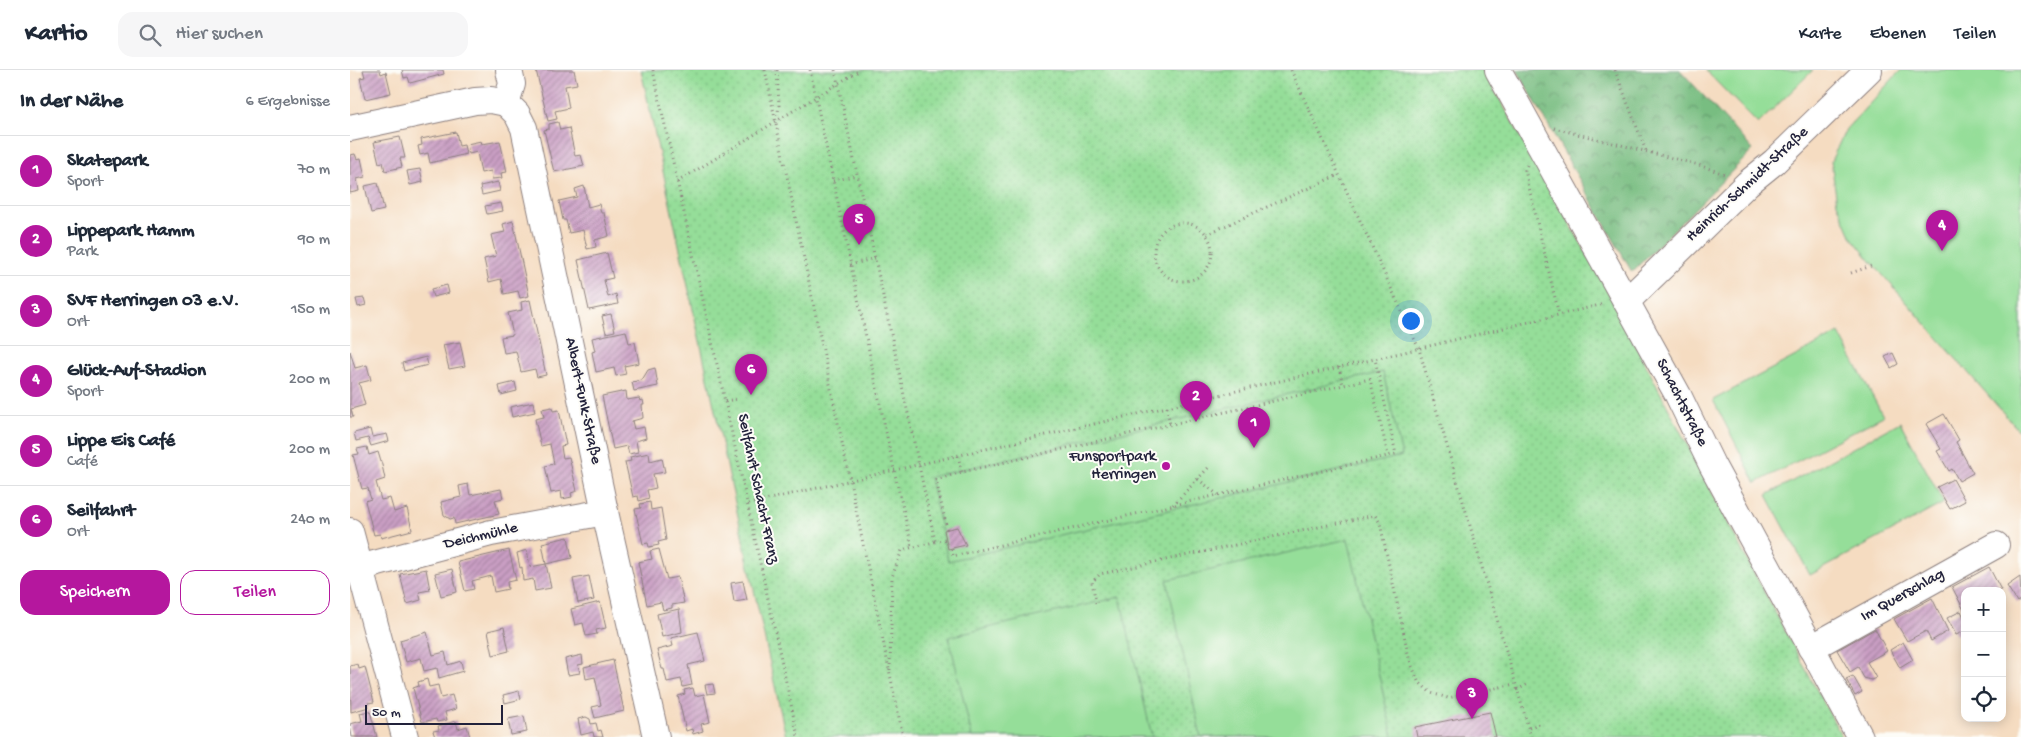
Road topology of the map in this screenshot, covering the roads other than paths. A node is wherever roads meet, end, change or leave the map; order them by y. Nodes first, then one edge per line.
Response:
1 (509, 70) edge
2 (1498, 70) edge
3 (1869, 70) edge
4 (506, 103) junction
5 (350, 128) edge
6 (1627, 301) junction
7 (605, 512) junction
8 (350, 530) edge
9 (1996, 545) dead end
10 (359, 568) junction
11 (1811, 648) junction
12 (405, 737) edge
13 (656, 737) edge
14 (1860, 737) edge

1 - 4 street
2 - 6 street, Schachtstraße
3 - 6 street, Heinrich-Schmidt-Straße
4 - 5 street
4 - 7 street, Albert-Funk-Straße
6 - 11 street, Schachtstraße
7 - 10 street, Deichmühle
7 - 13 street, Albert-Funk-Straße
8 - 10 street
9 - 11 street, Im Querschlag
10 - 12 street
11 - 14 street, Schachtstraße

